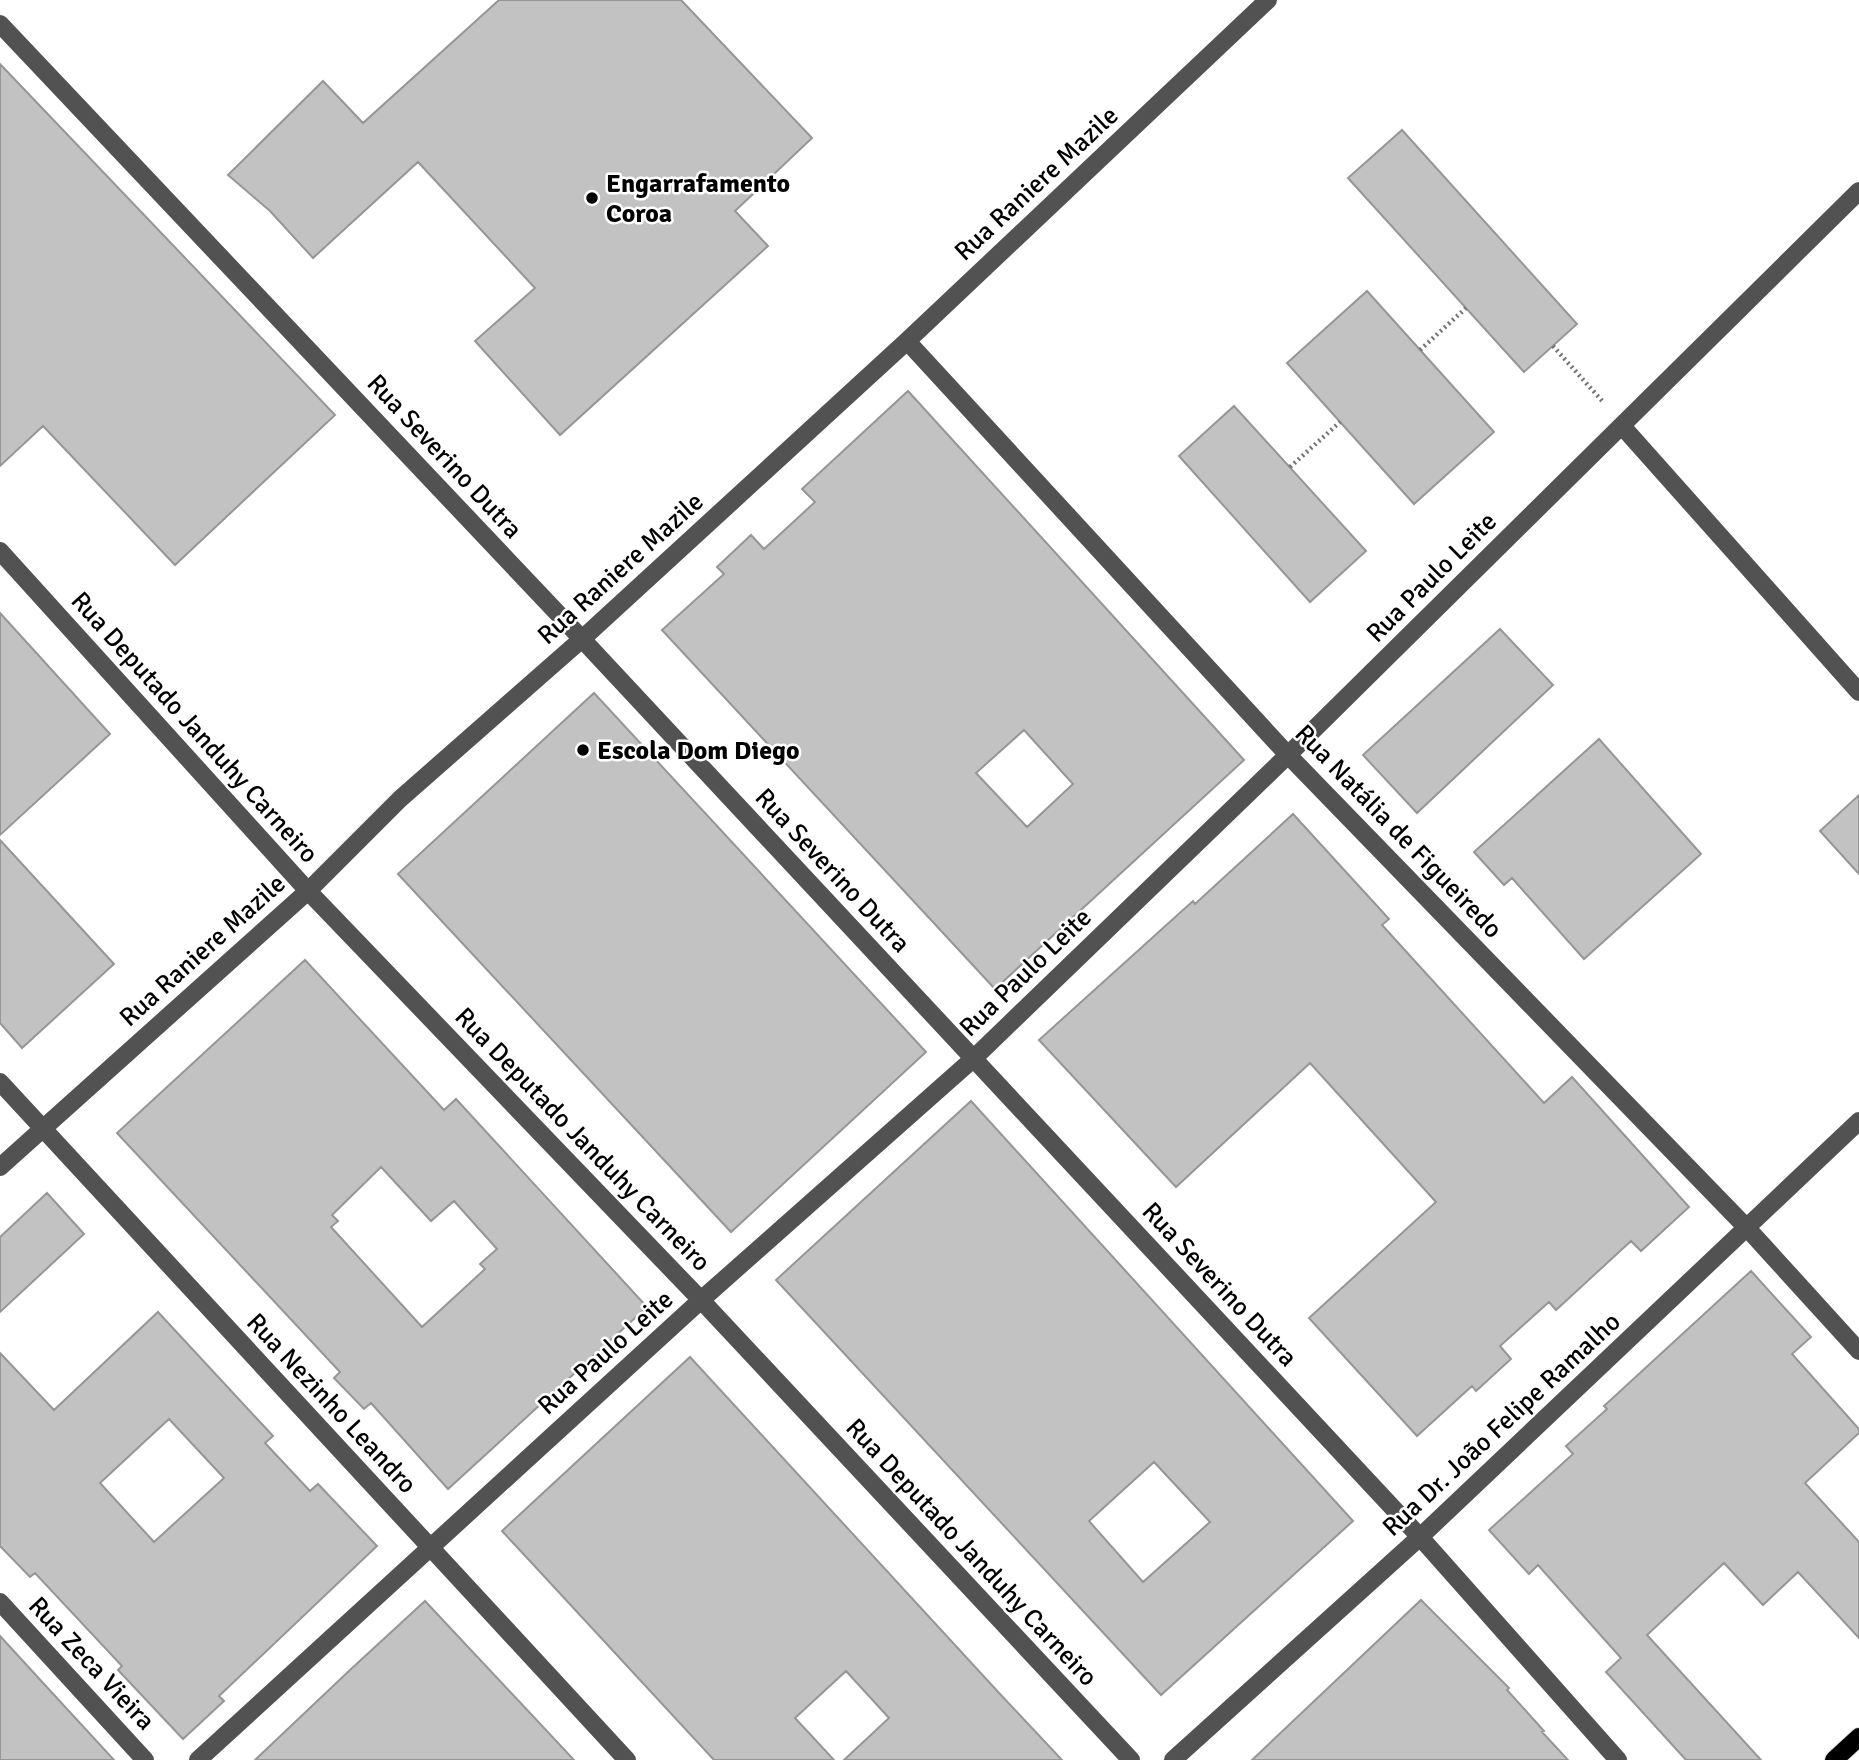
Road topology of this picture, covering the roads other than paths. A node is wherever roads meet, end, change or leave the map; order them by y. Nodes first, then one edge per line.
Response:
1 (1268, 0) edge
2 (0, 24) edge
3 (1859, 191) edge
4 (907, 341) junction
5 (1622, 426) junction
6 (0, 551) edge
7 (582, 639) junction
8 (1859, 692) edge
9 (1288, 755) junction
10 (308, 891) junction
11 (973, 1059) junction
12 (0, 1082) edge
13 (1859, 1121) edge
14 (42, 1127) junction
15 (0, 1167) edge
16 (1747, 1228) junction
17 (701, 1300) junction
18 (1859, 1351) edge
19 (1420, 1536) junction
20 (430, 1548) junction
21 (0, 1602) edge
22 (1859, 1737) edge
23 (145, 1760) edge
24 (198, 1760) edge
25 (627, 1760) edge
26 (1131, 1760) edge
27 (1173, 1760) edge
28 (1618, 1760) edge
29 (1834, 1760) edge

1 - 4 street, Rua Raniere Mazile
2 - 7 street, Rua Severino Dutra
3 - 5 street, Rua Paulo Leite
4 - 7 street, Rua Raniere Mazile
4 - 9 street, Rua Natália de Figueiredo
5 - 8 street
5 - 9 street, Rua Paulo Leite
6 - 10 street, Rua Deputado Janduhy Carneiro
7 - 10 street, Rua Raniere Mazile
7 - 11 street, Rua Severino Dutra
9 - 11 street, Rua Paulo Leite
9 - 16 street, Rua Natália de Figueiredo
10 - 14 street, Rua Raniere Mazile
10 - 17 street, Rua Deputado Janduhy Carneiro
11 - 17 street, Rua Paulo Leite
11 - 19 street, Rua Severino Dutra
12 - 14 street, Rua Nezinho Leandro
13 - 16 street, Rua Dr. João Felipe Ramalho
14 - 15 street, Rua Raniere Mazile
14 - 20 street, Rua Nezinho Leandro
16 - 18 street, Rua Natália de Figueiredo
16 - 19 street, Rua Dr. João Felipe Ramalho
17 - 20 street, Rua Paulo Leite
17 - 26 street, Rua Deputado Janduhy Carneiro
19 - 27 street, Rua Dr. João Felipe Ramalho
19 - 28 street, Rua Severino Dutra
20 - 24 street, Rua Paulo Leite
20 - 25 street, Rua Nezinho Leandro
21 - 23 street, Rua Zeca Vieira
22 - 29 main road

